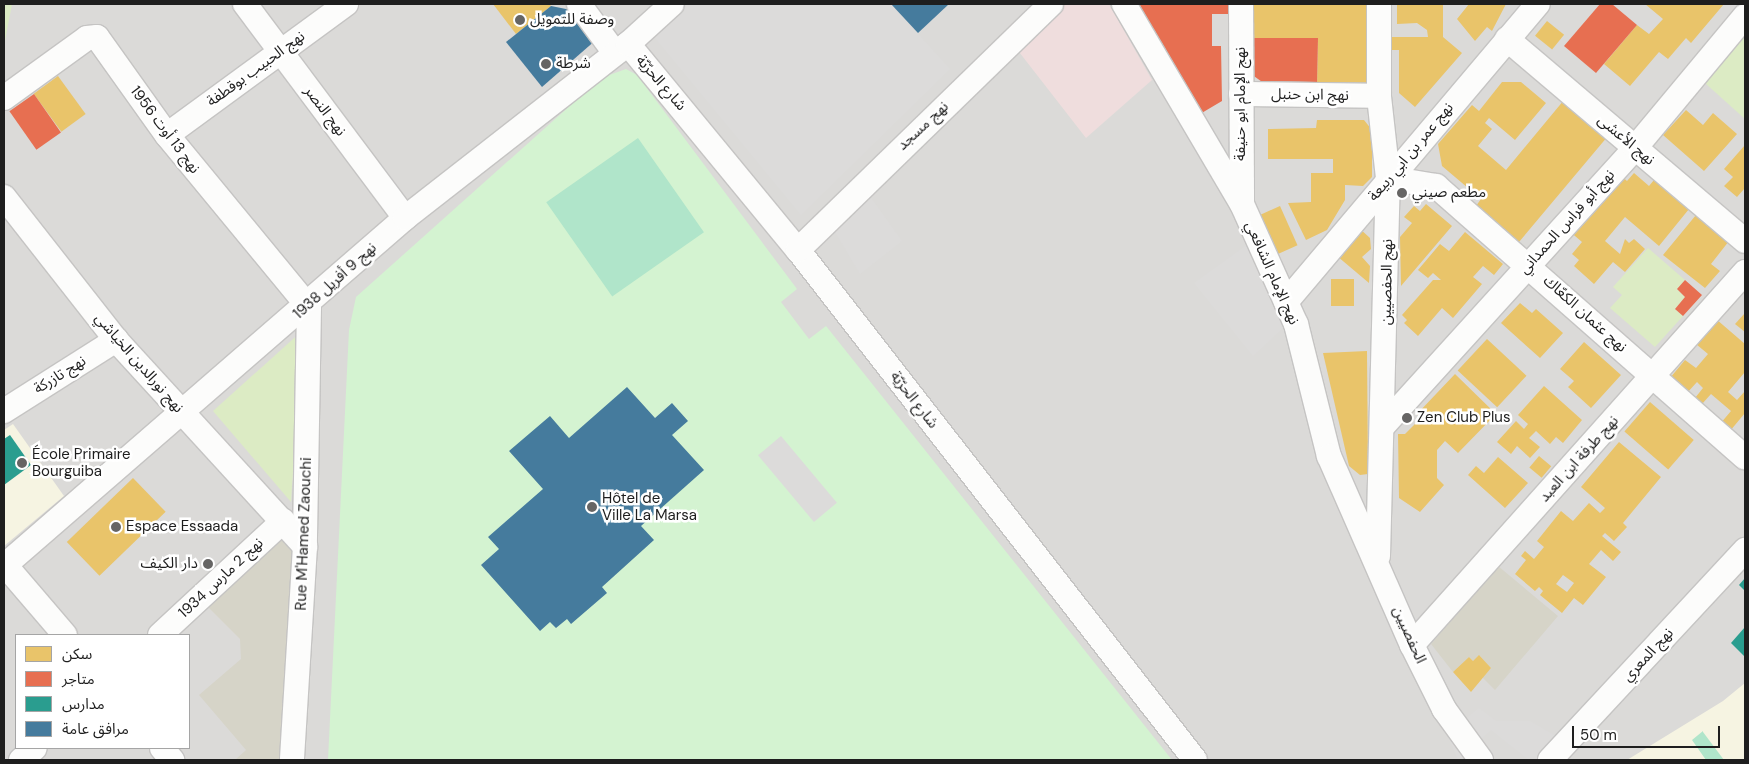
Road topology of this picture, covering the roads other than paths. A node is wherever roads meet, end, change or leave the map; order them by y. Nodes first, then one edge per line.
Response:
1 (245, 4) edge
2 (578, 4) edge
3 (672, 4) edge
4 (1051, 4) edge
5 (1124, 4) edge
6 (1241, 4) edge
7 (1379, 4) edge
8 (1538, 4) edge
9 (342, 5) edge
10 (1745, 16) edge
11 (1507, 39) junction
12 (621, 49) junction
13 (280, 51) junction
14 (1241, 94) junction
15 (1379, 96) junction
16 (4, 98) edge
17 (167, 135) junction
18 (1635, 148) junction
19 (1388, 178) junction
20 (4, 197) edge
21 (1242, 204) junction
22 (405, 218) junction
23 (1745, 241) edge
24 (798, 250) junction
25 (1529, 264) junction
26 (1745, 272) edge
27 (1286, 302) junction
28 (309, 307) junction
29 (116, 340) junction
30 (1654, 376) junction
31 (181, 410) junction
32 (4, 411) edge
33 (1384, 425) junction
34 (1745, 457) edge
35 (283, 522) junction
36 (306, 546) junction
37 (1745, 550) edge
38 (1378, 560) junction
39 (4, 566) edge
40 (64, 634) edge
41 (161, 634) edge
42 (1412, 645) junction
43 (34, 749) edge
44 (163, 749) edge
45 (21, 760) edge
46 (172, 760) edge
47 (292, 760) edge
48 (1195, 760) edge
49 (1481, 760) edge
50 (1550, 760) edge

1 - 13 street, نهج النصر
2 - 12 street, شارع الحرّيّة
3 - 12 street, نهج 9 أفريل 1938
4 - 24 street, نهج مسجد
5 - 21 street, نهج الإمام الشافعي
6 - 14 street, نهج الإمام ابو حنيفة
7 - 15 street, نهج الحفصيين
8 - 11 street, نهج عمر بن ابي ربيعة
9 - 13 street, نهج الحبيب بوقطفة
10 - 18 street, نهج أبو فراس الحمداني
11 - 18 street, نهج الأعشى
11 - 19 street, نهج عمر بن ابي ربيعة
12 - 22 street, نهج 9 أفريل 1938
12 - 24 street, شارع الحرّيّة
13 - 17 street, نهج الحبيب بوقطفة
13 - 22 street, نهج النصر
14 - 15 street, نهج ابن حنبل
14 - 21 street, نهج الإمام ابو حنيفة
15 - 19 street, نهج الحفصيين
16 - 17 street, نهج 13 أوت 1956
17 - 28 street, نهج 13 أوت 1956
18 - 23 street, نهج الأعشى
18 - 25 street, نهج أبو فراس الحمداني
19 - 25 street, نهج عثمان الكعّاك
19 - 27 street, نهج عمر بن ابي ربيعة
19 - 33 street, نهج الحفصيين
20 - 29 street, نهج نورالدين الخياشي
21 - 27 street, نهج الإمام الشافعي
22 - 28 street, نهج 9 أفريل 1938
24 - 48 street, شارع الحرّيّة
25 - 30 street, نهج عثمان الكعّاك
25 - 33 street, نهج أبو فراس الحمداني
26 - 30 street, نهج طرفة ابن العبد
27 - 38 street, نهج الإمام الشافعي
28 - 31 street, نهج 9 أفريل 1938
28 - 36 street, Rue M'Hamed Zaouchi
29 - 31 street, نهج نورالدين الخياشي
29 - 32 street, نهج تازركة
30 - 34 street, نهج عثمان الكعّاك
30 - 42 street, نهج طرفة ابن العبد
31 - 35 street, نهج نورالدين الخياشي
31 - 39 street, نهج 9 أفريل 1938
33 - 38 street, نهج الحفصيين
35 - 36 street, نهج نورالدين الخياشي
35 - 41 street, نهج 2 مارس 1934
36 - 47 street, Rue M'Hamed Zaouchi
37 - 50 street, نهج المعري
38 - 42 street, الحفصيين
39 - 40 street
42 - 49 street, الحفصيين
43 - 45 street
44 - 46 street

